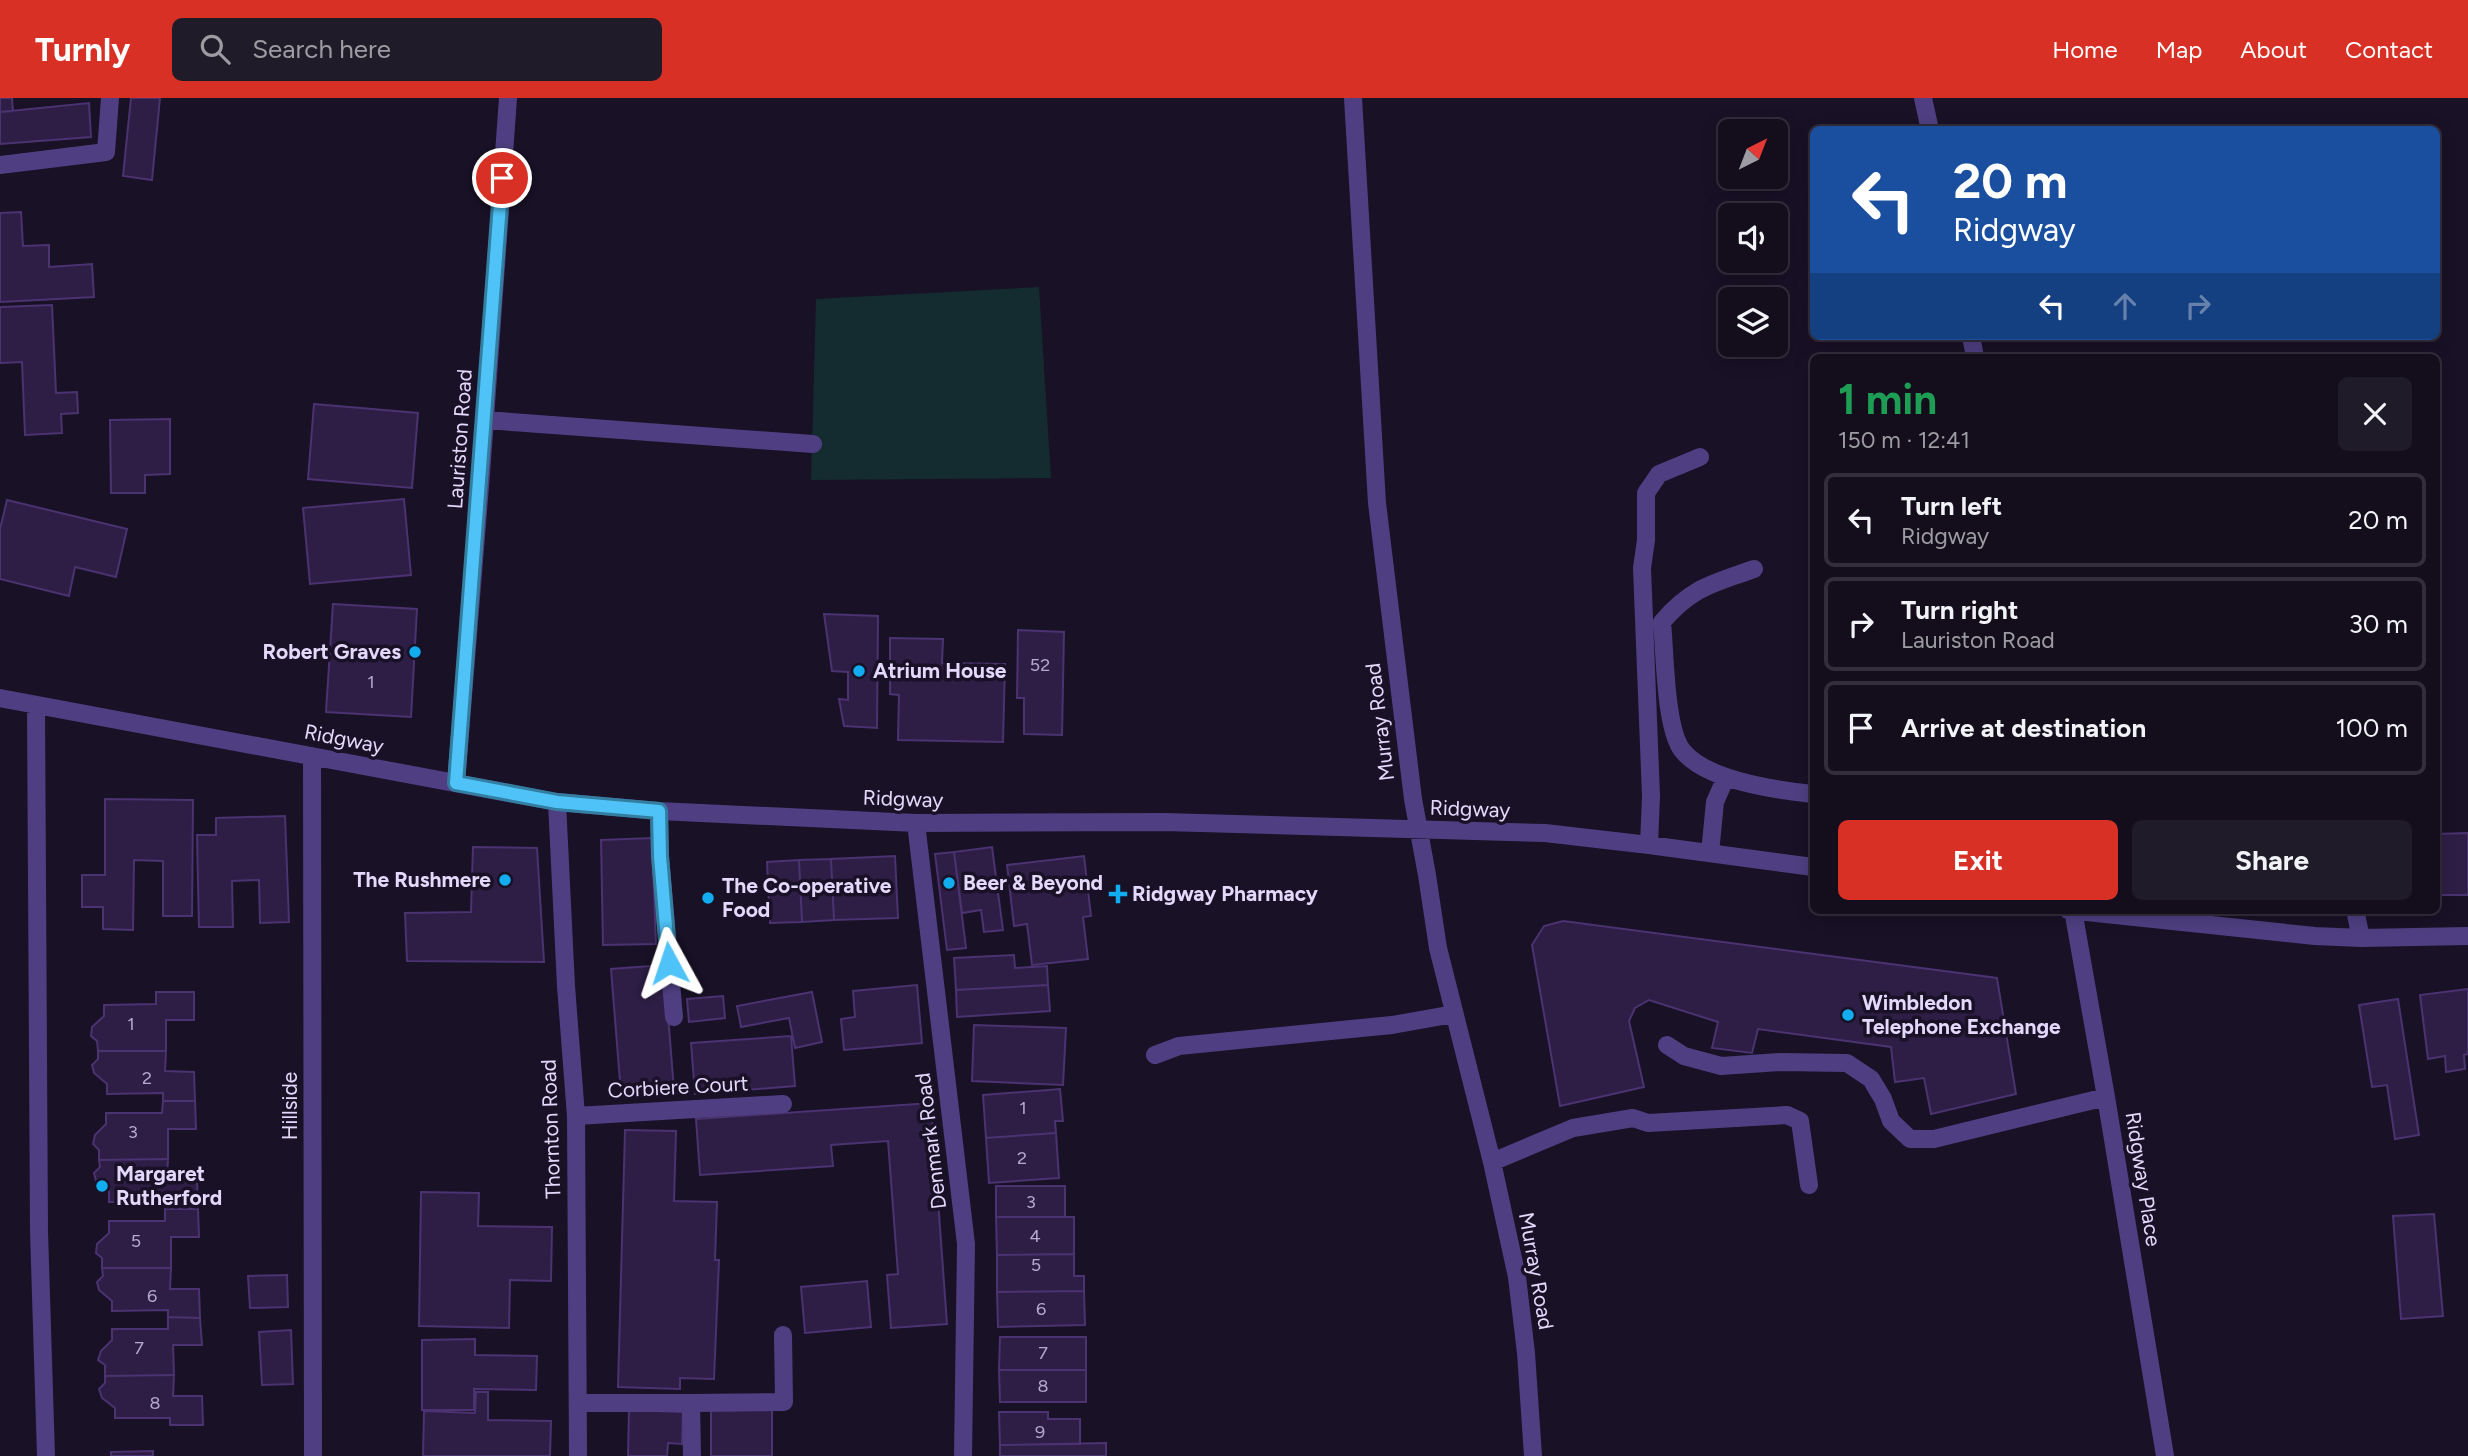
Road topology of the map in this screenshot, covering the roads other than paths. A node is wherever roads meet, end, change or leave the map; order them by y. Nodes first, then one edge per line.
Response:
1 (110, 98) edge
2 (508, 98) edge
3 (1353, 98) edge
4 (1923, 98) edge
5 (1929, 126) edge
6 (0, 165) edge
7 (485, 420) junction
8 (813, 444) dead end
9 (1700, 457) dead end
10 (1754, 569) dead end
11 (0, 698) edge
12 (36, 705) junction
13 (312, 756) junction
14 (1726, 777) junction
15 (456, 783) junction
16 (1810, 794) edge
17 (557, 802) junction
18 (659, 811) junction
19 (916, 823) junction
20 (1418, 830) junction
21 (1648, 845) junction
22 (1710, 853) junction
23 (1810, 867) edge
24 (2072, 914) edge
25 (2106, 914) edge
26 (2356, 914) edge
27 (2468, 936) edge
28 (2361, 938) junction
29 (1454, 1014) junction
30 (674, 1017) dead end
31 (1667, 1045) dead end
32 (1155, 1055) dead end
33 (2106, 1097) junction
34 (783, 1104) dead end
35 (576, 1116) junction
36 (1492, 1162) junction
37 (1809, 1185) dead end
38 (783, 1335) dead end
39 (691, 1402) junction
40 (578, 1403) junction
41 (46, 1456) edge
42 (313, 1456) edge
43 (578, 1456) edge
44 (692, 1456) edge
45 (963, 1456) edge
46 (1533, 1456) edge
47 (2165, 1456) edge

1 - 6 street
2 - 7 street, Lauriston Road
3 - 20 street, Murray Road
4 - 5 street
7 - 8 street
7 - 15 street, Lauriston Road
9 - 21 street
10 - 14 street
11 - 12 street, Ridgway
12 - 13 street, Ridgway
12 - 41 street
13 - 15 street, Ridgway
13 - 42 street, Hillside
14 - 16 street
14 - 22 street
15 - 17 street, Ridgway
17 - 18 street, Ridgway
17 - 35 street, Thornton Road
18 - 19 street, Ridgway
18 - 30 street
19 - 20 street, Ridgway
19 - 45 street, Denmark Road
20 - 21 street, Ridgway
20 - 29 street, Murray Road
21 - 22 street, Ridgway
22 - 23 street, Ridgway
24 - 33 street, Ridgway Place
25 - 28 street
26 - 28 street
27 - 28 street
29 - 32 street
29 - 36 street, Murray Road
31 - 33 street
33 - 47 street, Ridgway Place
34 - 35 street, Corbiere Court
35 - 40 street, Thornton Road
36 - 37 street
36 - 46 street, Murray Road
38 - 39 street
39 - 40 street
39 - 44 street
40 - 43 street, Thornton Road

